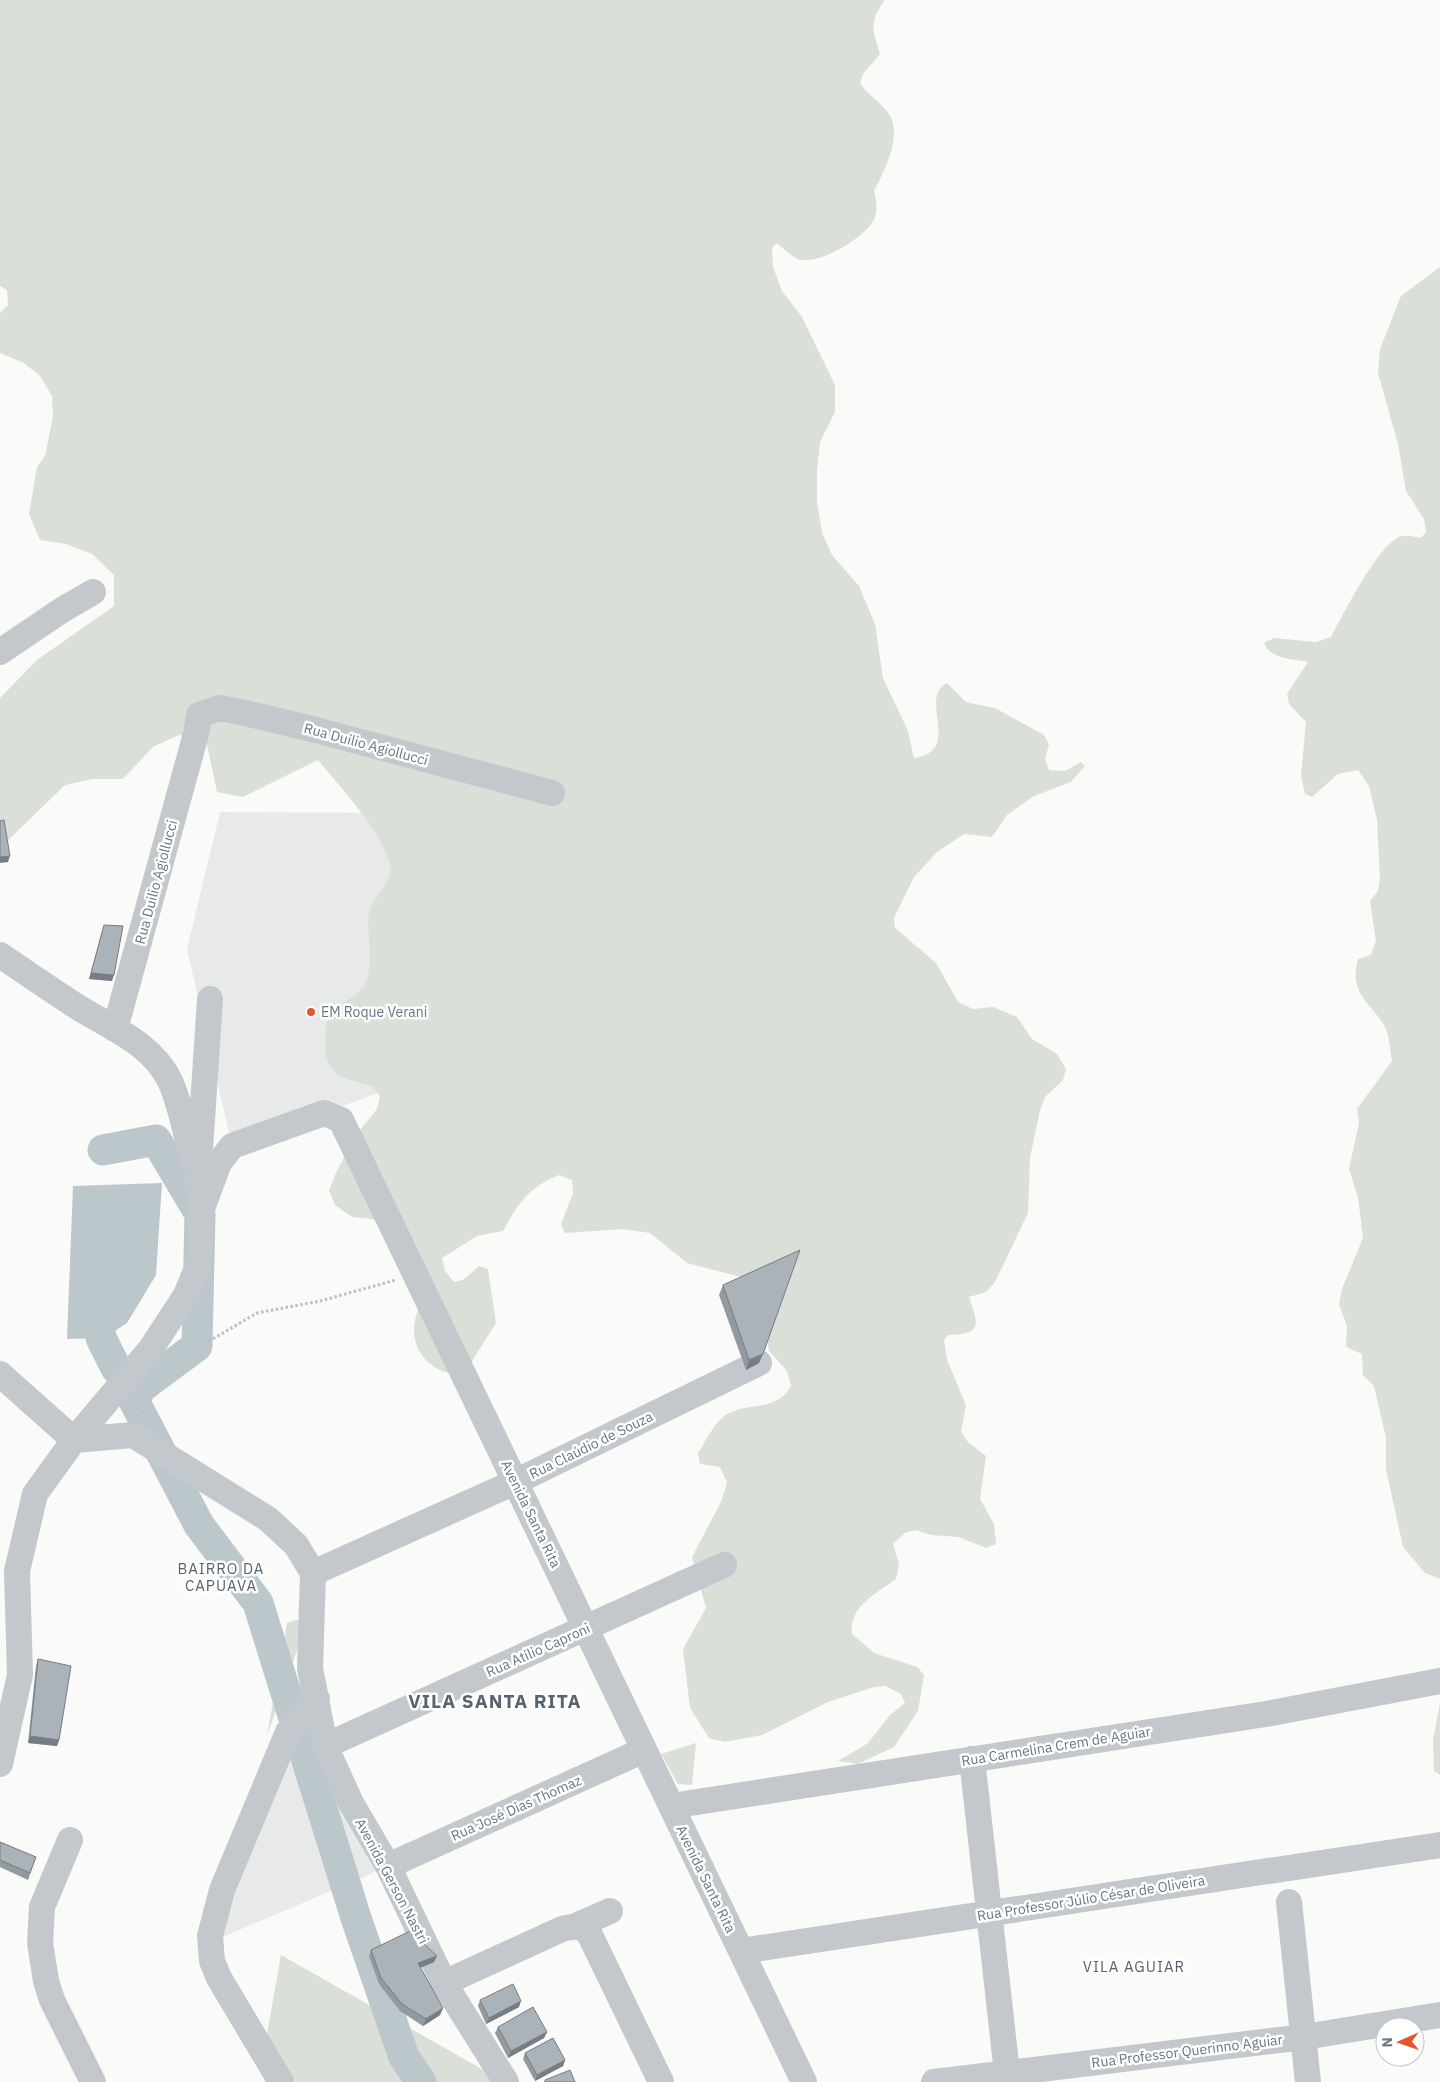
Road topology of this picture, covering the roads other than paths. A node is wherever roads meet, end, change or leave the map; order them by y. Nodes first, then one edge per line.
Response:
1 (93, 592) dead end
2 (0, 652) edge
3 (196, 734) joint
4 (552, 793) dead end
5 (0, 955) edge
6 (210, 999) dead end
7 (116, 1029) junction
8 (198, 1180) junction
9 (200, 1214) junction
10 (759, 1363) edge
11 (0, 1374) edge
12 (74, 1440) junction
13 (515, 1482) junction
14 (724, 1565) dead end
15 (312, 1573) junction
16 (586, 1628) junction
17 (1440, 1681) edge
18 (317, 1699) junction
19 (325, 1746) junction
20 (644, 1750) junction
21 (972, 1759) junction
22 (0, 1764) edge
23 (671, 1806) junction
24 (70, 1840) dead end
25 (1440, 1845) edge
26 (388, 1866) junction
27 (1289, 1902) dead end
28 (610, 1911) dead end
29 (989, 1914) junction
30 (576, 1926) junction
31 (741, 1952) junction
32 (444, 1983) junction
33 (1440, 2015) edge
34 (1304, 2037) junction
35 (1008, 2078) edge
36 (93, 2082) edge
37 (281, 2082) edge
38 (506, 2082) edge
39 (661, 2082) edge
40 (804, 2082) edge
41 (934, 2082) edge
42 (1308, 2082) edge

1 - 2 street
3 - 4 street, Rua Duílio Agiollucci
3 - 7 street, Rua Duilio Agiollucci
5 - 7 street
6 - 8 street
7 - 8 street
8 - 9 street
9 - 12 street
9 - 13 street, Avenida Santa Rita
10 - 13 street, Rua Claúdio de Souza
11 - 12 street
12 - 15 street
12 - 22 street
13 - 15 street, Rua Claúdio de Souza
13 - 16 street, Avenida Santa Rita
14 - 16 street, Rua Atílio Caproni
15 - 18 street, Avenida Gerson Nastri
16 - 19 street, Rua Atílio Caproni
16 - 20 street, Avenida Santa Rita
17 - 21 street, Rua Carmelina Crem de Aguiar
18 - 19 street, Avenida Gerson Nastri
18 - 37 street
19 - 26 street, Avenida Gerson Nastri
20 - 23 street, Avenida Santa Rita
20 - 26 street, Rua José Dias Thomaz
21 - 23 street, Rua Carmelina Crem de Aguiar
21 - 29 street
23 - 31 street, Avenida Santa Rita
24 - 36 street
25 - 29 street, Rua Professor Júlio César de Oliveira
26 - 32 street, Avenida Gerson Nastri
27 - 34 street
28 - 30 street
29 - 31 street, Rua Professor Júlio César de Oliveira
29 - 35 street
30 - 32 street
30 - 39 street
31 - 40 street, Avenida Santa Rita
32 - 38 street, Avenida Gerson Nastri
33 - 34 street, Rua Professor Querinno Aguiar
34 - 35 street, Rua Professor Querinno Aguiar
34 - 42 street
35 - 41 street, Rua Professor Querinno Aguiar

